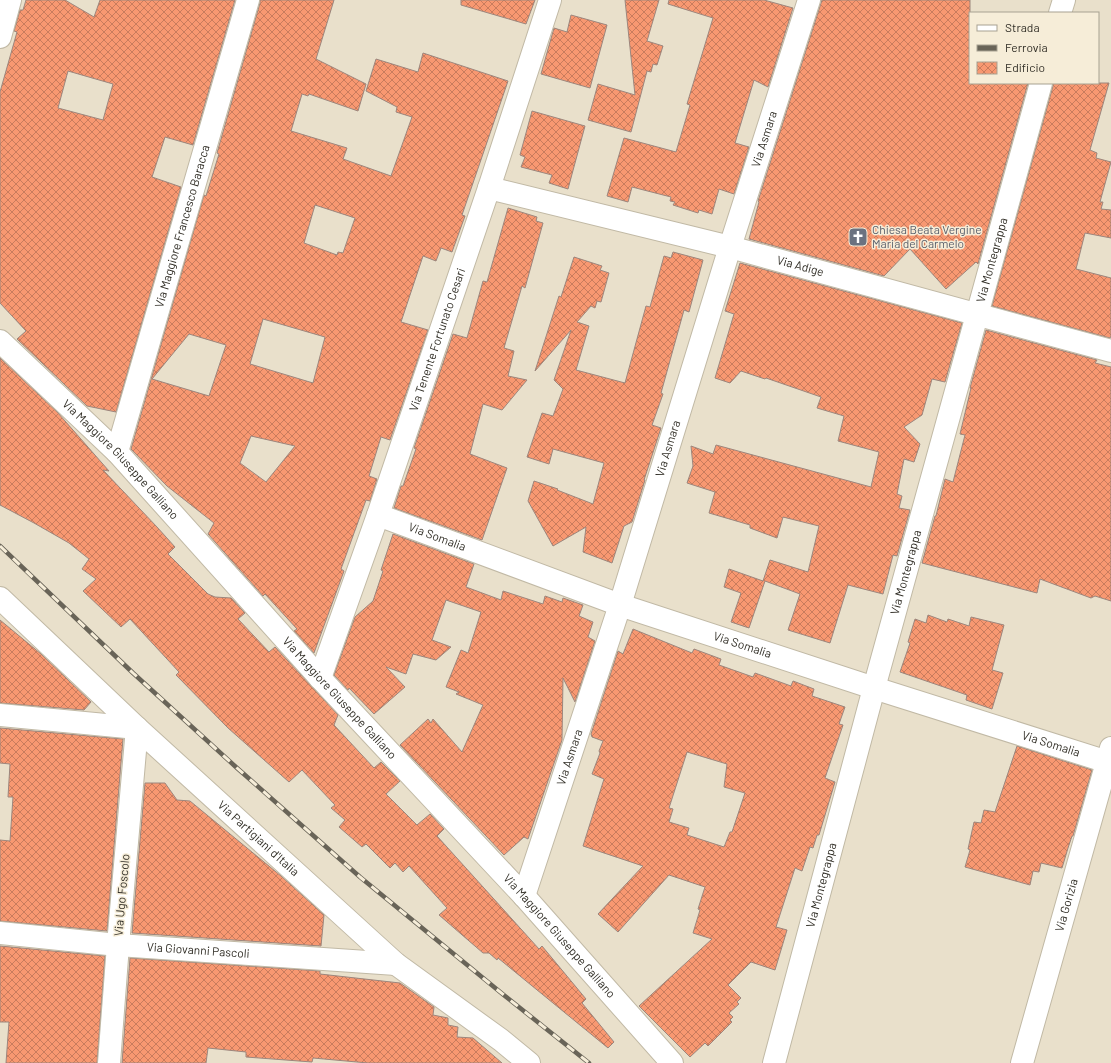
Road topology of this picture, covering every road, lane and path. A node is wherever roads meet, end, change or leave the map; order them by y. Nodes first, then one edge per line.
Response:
1 (10, 0) edge
2 (248, 0) edge
3 (550, 0) edge
4 (809, 0) edge
5 (1064, 0) edge
6 (1060, 12) edge
7 (0, 37) edge
8 (1041, 84) edge
9 (489, 188) junction
10 (730, 247) junction
11 (976, 314) junction
12 (0, 341) edge
13 (1111, 351) edge
14 (117, 452) junction
15 (378, 515) junction
16 (0, 598) edge
17 (620, 605) junction
18 (320, 678) junction
19 (874, 688) junction
20 (0, 715) edge
21 (137, 728) junction
22 (1110, 758) edge
23 (524, 896) junction
24 (0, 933) edge
25 (118, 945) junction
26 (396, 964) junction
27 (109, 1063) edge
28 (529, 1063) edge
29 (672, 1063) edge
30 (774, 1063) edge
31 (1022, 1063) edge

1 - 7 street
2 - 14 street, Via Maggiore Francesco Baracca
3 - 9 street, Via Tenente Fortunato Cesari
4 - 10 street, Via Asmara
5 - 6 street
8 - 11 street, Via Montegrappa
9 - 10 street, Via Adige
9 - 15 street, Via Tenente Fortunato Cesari
10 - 11 street, Via Adige
10 - 17 street, Via Asmara
11 - 13 street, Via Adige
11 - 19 street, Via Montegrappa
12 - 14 street, Via Maggiore Giuseppe Galliano
14 - 18 street, Via Maggiore Giuseppe Galliano
15 - 17 street, Via Somalia
15 - 18 street, Via Tenente Fortunato Cesari
16 - 21 street, Via Partigiani d'Italia
17 - 19 street, Via Somalia
17 - 23 street, Via Asmara
18 - 23 street, Via Maggiore Giuseppe Galliano
19 - 22 street, Via Somalia
19 - 30 street, Via Montegrappa
20 - 21 street
21 - 25 street, Via Ugo Foscolo
21 - 26 street, Via Partigiani d'Italia
22 - 31 street, Via Gorizia
23 - 29 street, Via Maggiore Giuseppe Galliano
24 - 25 street, Via Giovanni Pascoli
25 - 26 street, Via Giovanni Pascoli
25 - 27 street, Via Ugo Foscolo
26 - 28 street, Via Partigiani d'Italia

